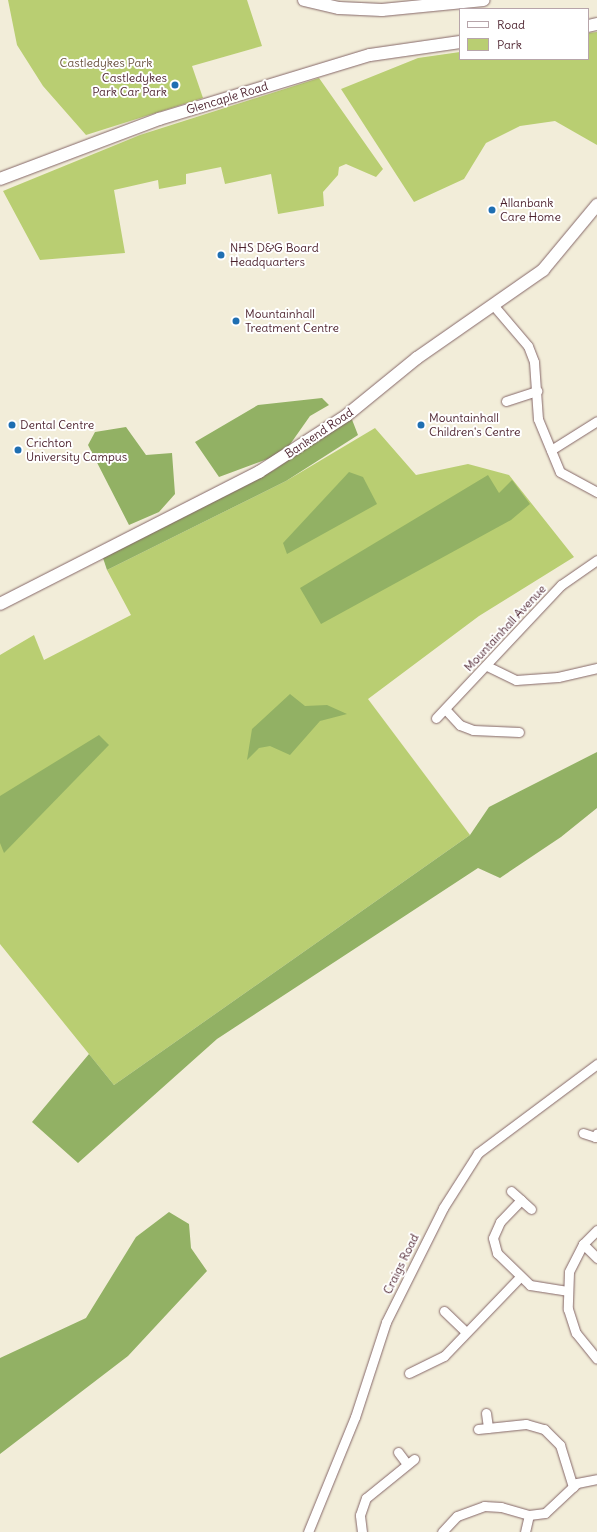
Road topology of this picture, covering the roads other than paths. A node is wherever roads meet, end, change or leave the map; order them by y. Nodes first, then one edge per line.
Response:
1 (304, 0) edge
2 (484, 0) edge
3 (459, 42) edge
4 (0, 179) edge
5 (597, 205) edge
6 (494, 306) junction
7 (537, 391) junction
8 (506, 401) dead end
9 (597, 422) edge
10 (550, 450) junction
11 (597, 492) edge
12 (597, 560) edge
13 (0, 604) edge
14 (487, 666) junction
15 (597, 668) edge
16 (445, 709) junction
17 (436, 718) dead end
18 (519, 732) dead end
19 (597, 1064) edge
20 (583, 1133) dead end
21 (597, 1133) edge
22 (511, 1191) dead end
23 (521, 1200) junction
24 (531, 1209) dead end
25 (597, 1230) edge
26 (583, 1244) junction
27 (597, 1258) edge
28 (520, 1277) junction
29 (566, 1291) junction
30 (444, 1311) dead end
31 (466, 1332) junction
32 (597, 1359) edge
33 (409, 1373) dead end
34 (486, 1413) dead end
35 (398, 1452) dead end
36 (597, 1479) edge
37 (573, 1487) junction
38 (529, 1515) junction
39 (308, 1532) edge
40 (362, 1532) edge
41 (442, 1532) edge
42 (525, 1532) edge

1 - 2 street
3 - 4 street, Glencaple Road
5 - 6 street, Bankend Road
6 - 7 street
6 - 13 street, Bankend Road
7 - 8 street
7 - 10 street
9 - 10 street
10 - 11 street
12 - 14 street, Mountainhall Avenue
14 - 15 street
14 - 16 street, Mountainhall Avenue
16 - 17 street, Mountainhall Avenue
16 - 18 street
19 - 39 street, Craigs Road
20 - 21 street
22 - 23 street
23 - 24 street
23 - 28 street
25 - 26 street
26 - 27 street
26 - 29 street
28 - 29 street
28 - 31 street
29 - 32 street
30 - 31 street
31 - 33 street
34 - 37 street
35 - 40 street
36 - 37 street
37 - 38 street
38 - 41 street
38 - 42 street

